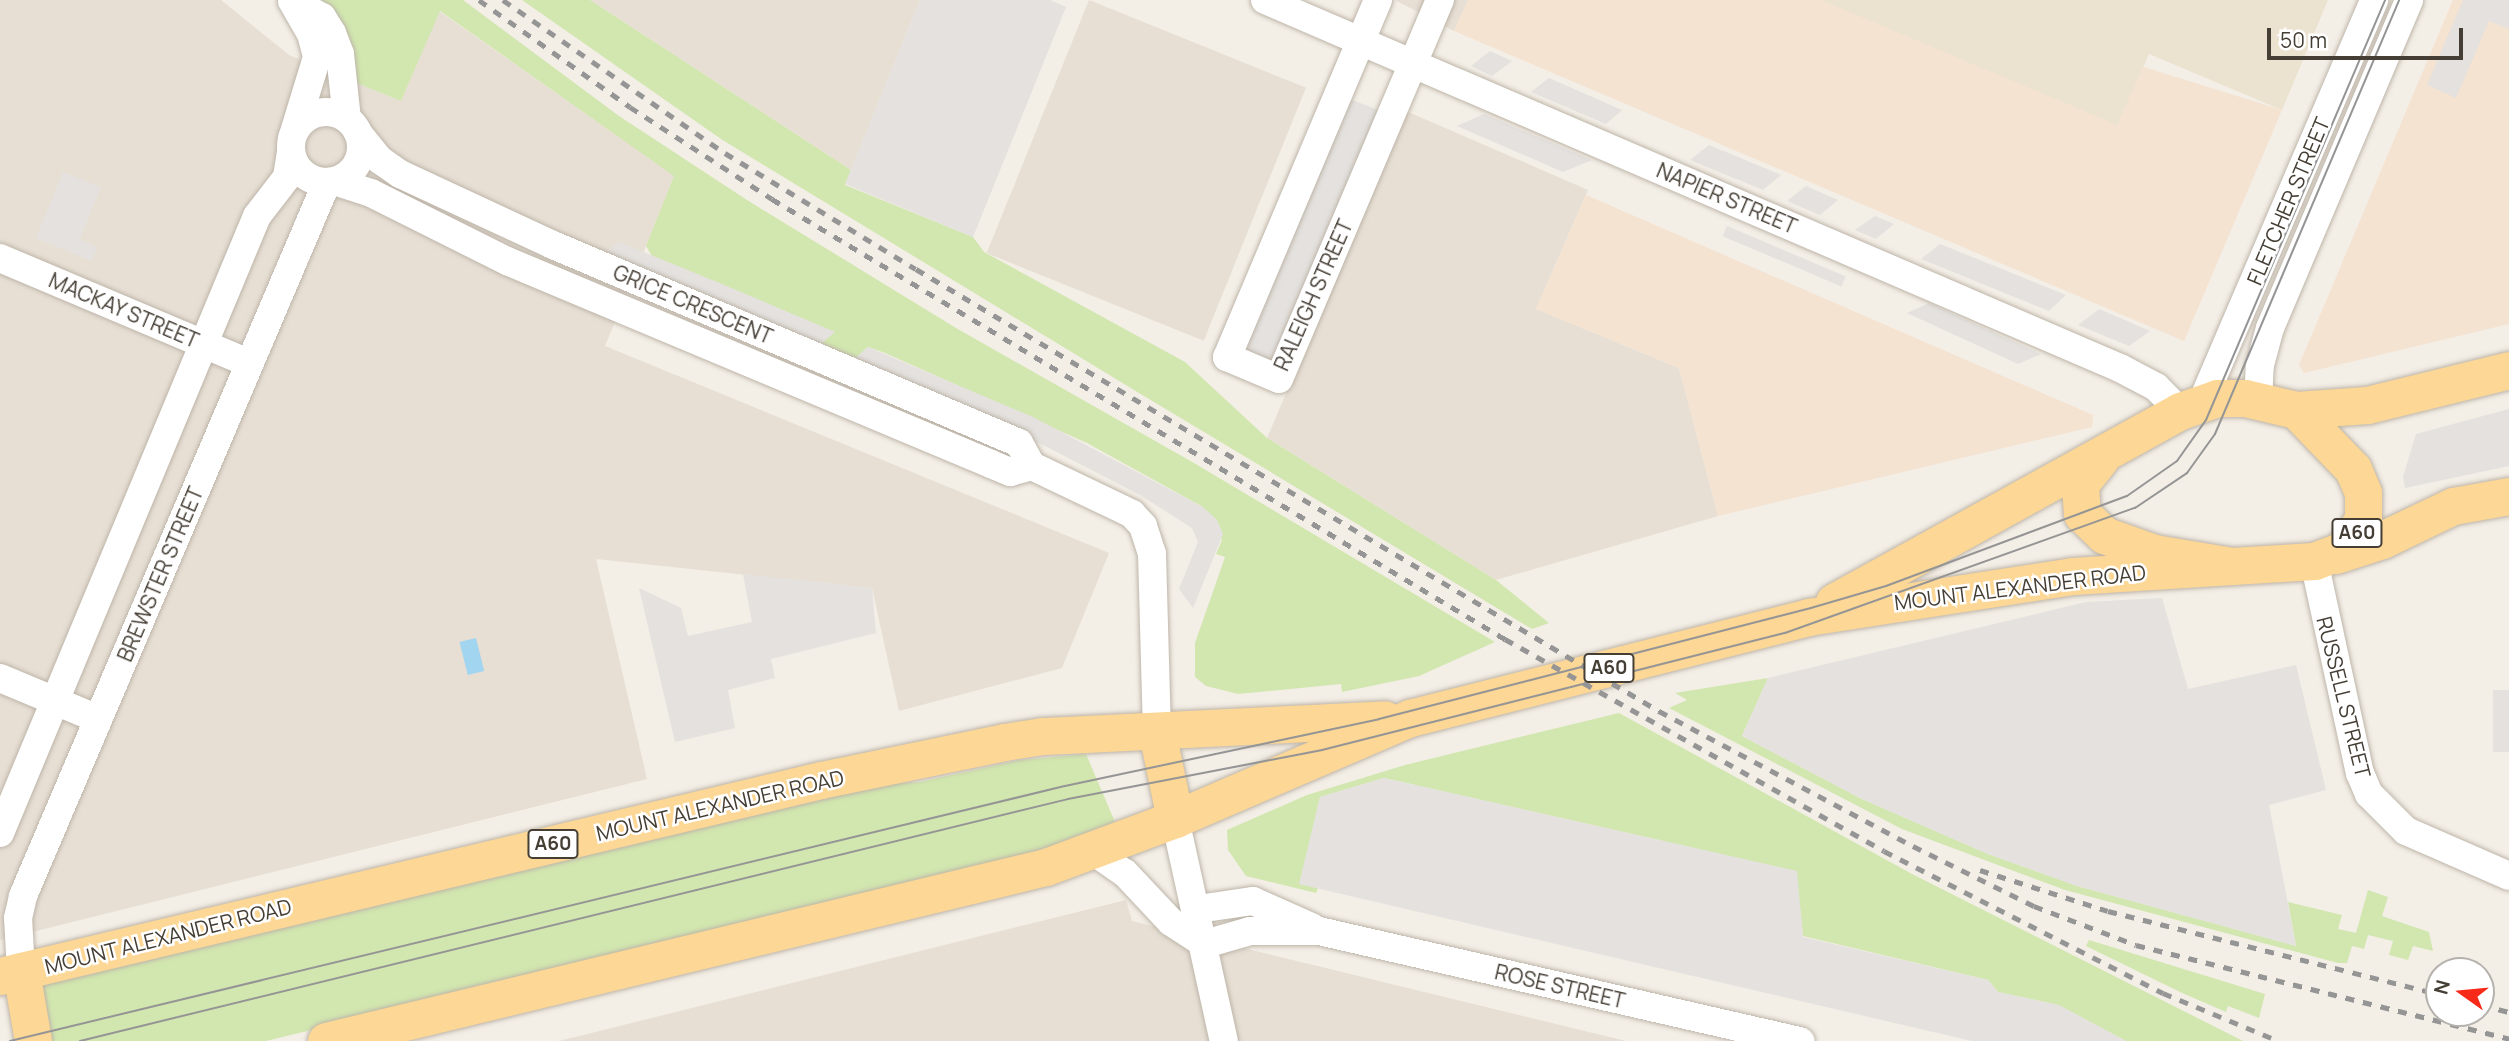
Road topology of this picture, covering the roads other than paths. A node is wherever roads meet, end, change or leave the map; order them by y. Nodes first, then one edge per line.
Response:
1 (1265, 0) edge
2 (1378, 0) edge
3 (1440, 0) edge
4 (2374, 0) edge
5 (2409, 0) edge
6 (291, 1) edge
7 (1361, 40) junction
8 (1413, 62) junction
9 (353, 126) junction
10 (292, 143) junction
11 (330, 181) junction
12 (450, 199) junction
13 (438, 226) junction
14 (0, 258) edge
15 (628, 277) junction
16 (616, 306) junction
17 (203, 344) junction
18 (248, 363) junction
19 (847, 369) junction
20 (2509, 370) edge
21 (836, 399) junction
22 (2258, 400) junction
23 (2191, 406) junction
24 (2296, 410) junction
25 (2101, 458) junction
26 (1032, 466) junction
27 (2509, 496) edge
28 (2318, 560) junction
29 (2232, 566) junction
30 (1808, 617) junction
31 (0, 678) edge
32 (54, 701) junction
33 (1410, 718) junction
34 (98, 719) junction
35 (1157, 732) junction
36 (1175, 819) junction
37 (0, 833) edge
38 (1093, 851) junction
39 (2509, 876) edge
40 (1198, 909) junction
41 (1319, 931) junction
42 (1205, 944) junction
43 (10, 974) edge
44 (1735, 1034) edge
45 (33, 1041) edge
46 (327, 1041) edge
47 (1224, 1041) edge
48 (1801, 1041) edge

1 - 7 street, NAPIER STREET
2 - 7 street, RALEIGH STREET
3 - 8 street, RALEIGH STREET
4 - 23 street, FLETCHER STREET
5 - 22 street, FLETCHER STREET
6 - 9 street
6 - 10 street
7 - 8 street, NAPIER STREET
7 - 8 street, RALEIGH STREET
8 - 23 street, NAPIER STREET
9 - 10 street
9 - 11 street
9 - 12 street, GRICE CRESCENT
10 - 11 street
10 - 17 street
11 - 13 street, GRICE CRESCENT
11 - 18 street, BREWSTER STREET
12 - 13 street
12 - 15 street, GRICE CRESCENT
13 - 16 street, GRICE CRESCENT
14 - 17 street, MACKAY STREET
15 - 16 street
15 - 19 street, GRICE CRESCENT
16 - 21 street, GRICE CRESCENT
17 - 18 street, MACKAY STREET
17 - 32 street
18 - 34 street, BREWSTER STREET
19 - 21 street
19 - 26 street, GRICE CRESCENT
20 - 24 main road, A60
21 - 26 street, GRICE CRESCENT
22 - 23 main road, A60
22 - 24 main road, A60
23 - 25 main road, A60
24 - 28 main road, A60
25 - 29 main road, A60
25 - 30 main road, MOUNT ALEXANDER ROAD / A60
26 - 35 street, GRICE CRESCENT
27 - 28 main road, A60
28 - 29 main road, A60
28 - 39 street, RUSSELL STREET
29 - 30 main road, MOUNT ALEXANDER ROAD / A60
30 - 33 main road, MOUNT ALEXANDER ROAD / A60
31 - 32 street
32 - 34 street
32 - 37 street
33 - 35 main road, MOUNT ALEXANDER ROAD / A60
33 - 36 main road, MOUNT ALEXANDER ROAD / A60
34 - 43 street, BREWSTER STREET
35 - 36 main road
35 - 43 main road, MOUNT ALEXANDER ROAD / A60
36 - 38 main road, MOUNT ALEXANDER ROAD / A60
36 - 40 street
38 - 42 street
38 - 46 main road, MOUNT ALEXANDER ROAD / A60
40 - 41 street, ROSE STREET
40 - 42 street
41 - 42 street, ROSE STREET
41 - 44 street, ROSE STREET
42 - 47 street
43 - 45 main road
44 - 48 street, ROSE STREET

